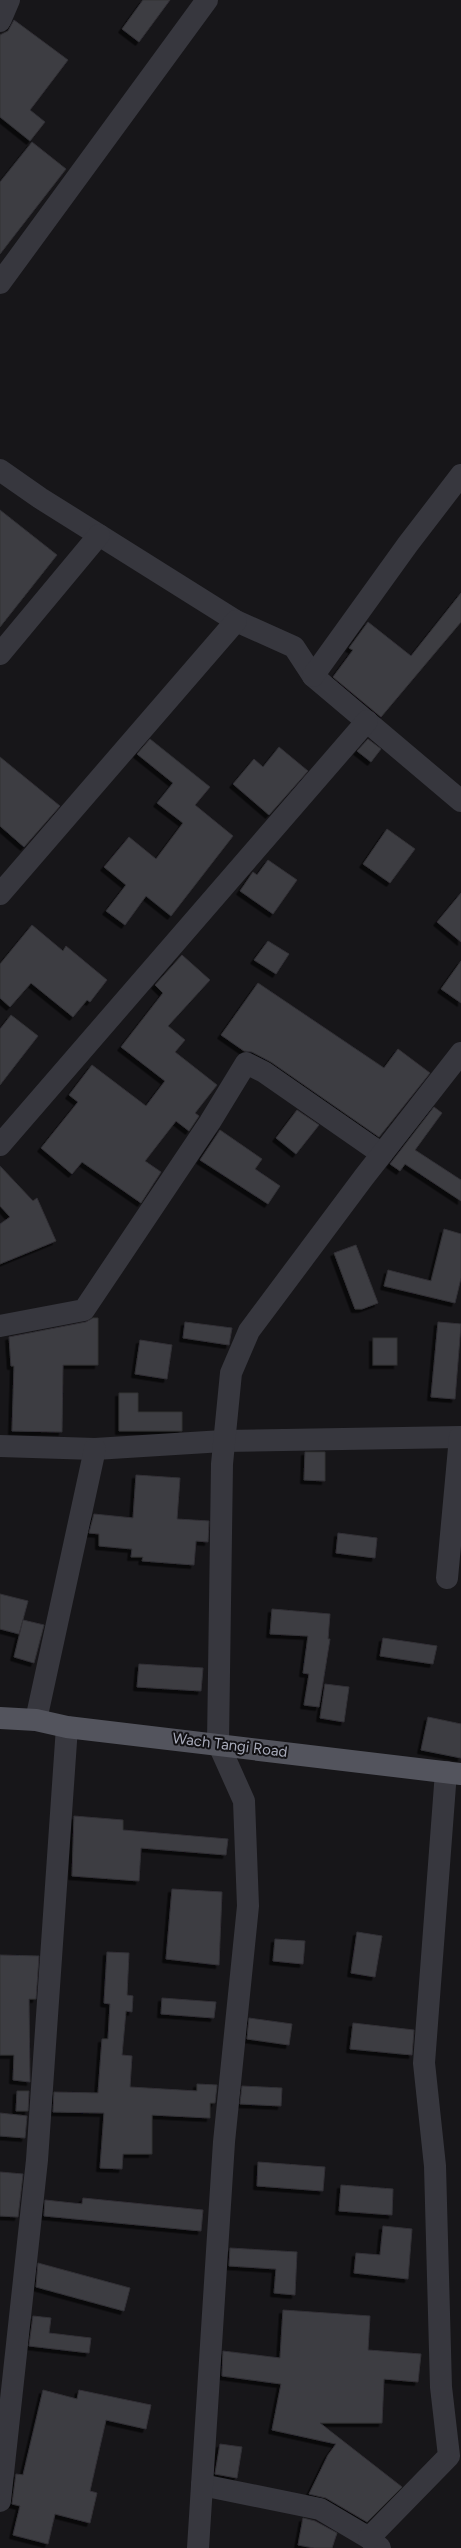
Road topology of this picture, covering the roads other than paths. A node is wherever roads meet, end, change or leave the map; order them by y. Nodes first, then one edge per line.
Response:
1 (9, 0) edge
2 (207, 0) edge
3 (0, 21) edge
4 (0, 282) edge
5 (0, 470) edge
6 (461, 475) edge
7 (99, 535) junction
8 (236, 621) junction
9 (0, 654) edge
10 (313, 676) junction
11 (367, 722) junction
12 (461, 802) edge
13 (0, 894) edge
14 (461, 1054) edge
15 (0, 1145) edge
16 (382, 1154) junction
17 (0, 1326) edge
18 (460, 1437) edge
19 (223, 1442) junction
20 (0, 1446) edge
21 (95, 1449) junction
22 (447, 1578) dead end
23 (0, 1718) edge
24 (36, 1720) junction
25 (67, 1727) junction
26 (218, 1743) junction
27 (454, 1773) edge
28 (202, 2485) junction
29 (0, 2501) edge
30 (375, 2543) edge
31 (198, 2548) edge

1 - 3 street
2 - 4 street
5 - 7 street
6 - 10 street
7 - 8 street
7 - 9 street
8 - 10 street
8 - 13 street
10 - 11 street
11 - 12 street
11 - 15 street
14 - 16 street
16 - 17 street
16 - 19 street
18 - 19 street
18 - 22 street
19 - 21 street
19 - 26 street
20 - 21 street
21 - 24 street
23 - 24 main road, Wach Tangi Road
24 - 25 main road, Wach Tangi Road
25 - 26 main road, Wach Tangi Road
25 - 29 street
26 - 27 main road, Wach Tangi Road
26 - 28 street
27 - 30 street
28 - 30 street
28 - 31 street

